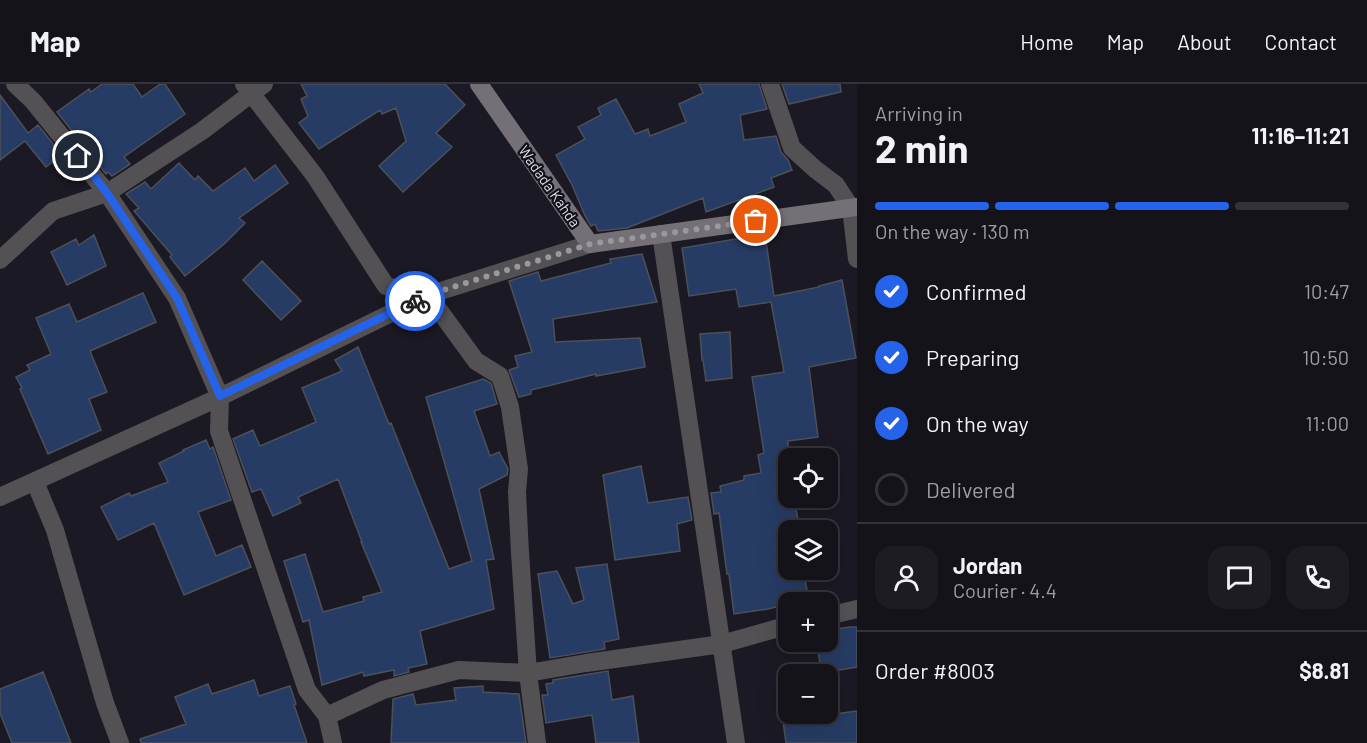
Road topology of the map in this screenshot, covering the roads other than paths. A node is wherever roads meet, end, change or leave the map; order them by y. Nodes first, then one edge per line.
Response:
1 (15, 84) edge
2 (479, 84) edge
3 (770, 84) edge
4 (253, 87) edge
5 (107, 193) junction
6 (854, 208) edge
7 (661, 234) junction
8 (590, 244) junction
9 (857, 259) edge
10 (0, 260) edge
11 (428, 295) junction
12 (220, 396) junction
13 (34, 482) junction
14 (0, 497) edge
15 (857, 609) edge
16 (838, 614) edge
17 (778, 628) edge
18 (722, 644) junction
19 (528, 673) junction
20 (327, 716) junction
21 (120, 743) edge
22 (333, 743) edge
23 (537, 743) edge
24 (736, 743) edge

1 - 5 street
2 - 8 main road, Wadada Kahda
3 - 6 street
4 - 5 street
4 - 11 street
5 - 10 street
5 - 12 street
6 - 7 main road, Wadada Kahda
6 - 9 street
7 - 8 main road, Wadada Kahda
7 - 18 street
8 - 11 street
11 - 12 street
11 - 19 street
12 - 13 street
12 - 20 street
13 - 14 street
13 - 21 street
15 - 16 street
17 - 18 street
18 - 19 street
18 - 24 street
19 - 20 street
19 - 23 street
20 - 22 street

